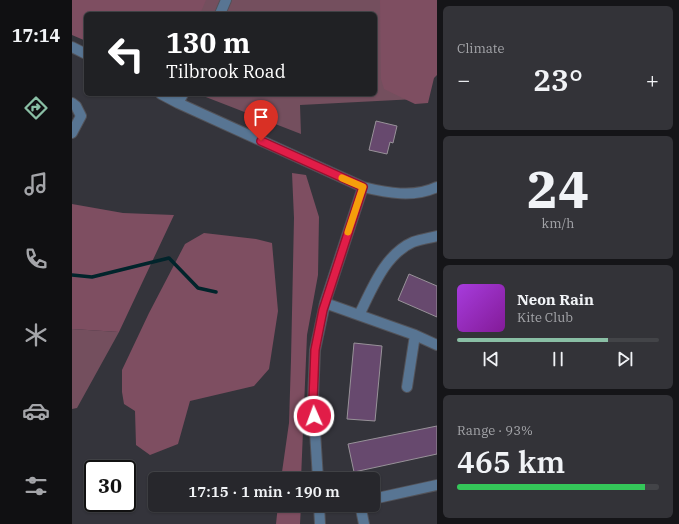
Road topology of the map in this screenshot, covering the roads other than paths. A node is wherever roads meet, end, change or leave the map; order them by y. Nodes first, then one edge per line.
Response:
1 (226, 0) edge
2 (221, 12) edge
3 (72, 47) edge
4 (84, 53) edge
5 (165, 96) edge
6 (182, 96) edge
7 (72, 103) edge
8 (178, 103) junction
9 (72, 133) edge
10 (363, 187) junction
11 (437, 187) edge
12 (437, 236) edge
13 (325, 303) junction
14 (359, 315) junction
15 (415, 335) junction
16 (437, 345) edge
17 (407, 387) dead end
18 (318, 472) edge
19 (437, 485) edge
20 (380, 497) edge
21 (319, 512) edge
22 (362, 512) edge
23 (320, 524) edge
24 (364, 524) edge

1 - 2 street
3 - 4 street
5 - 8 street
6 - 8 street
7 - 9 street
8 - 10 street
10 - 11 street
10 - 13 street
12 - 14 street
13 - 14 street
13 - 18 street
14 - 15 street
15 - 16 street
15 - 17 street
19 - 20 street
21 - 23 street
22 - 24 street

